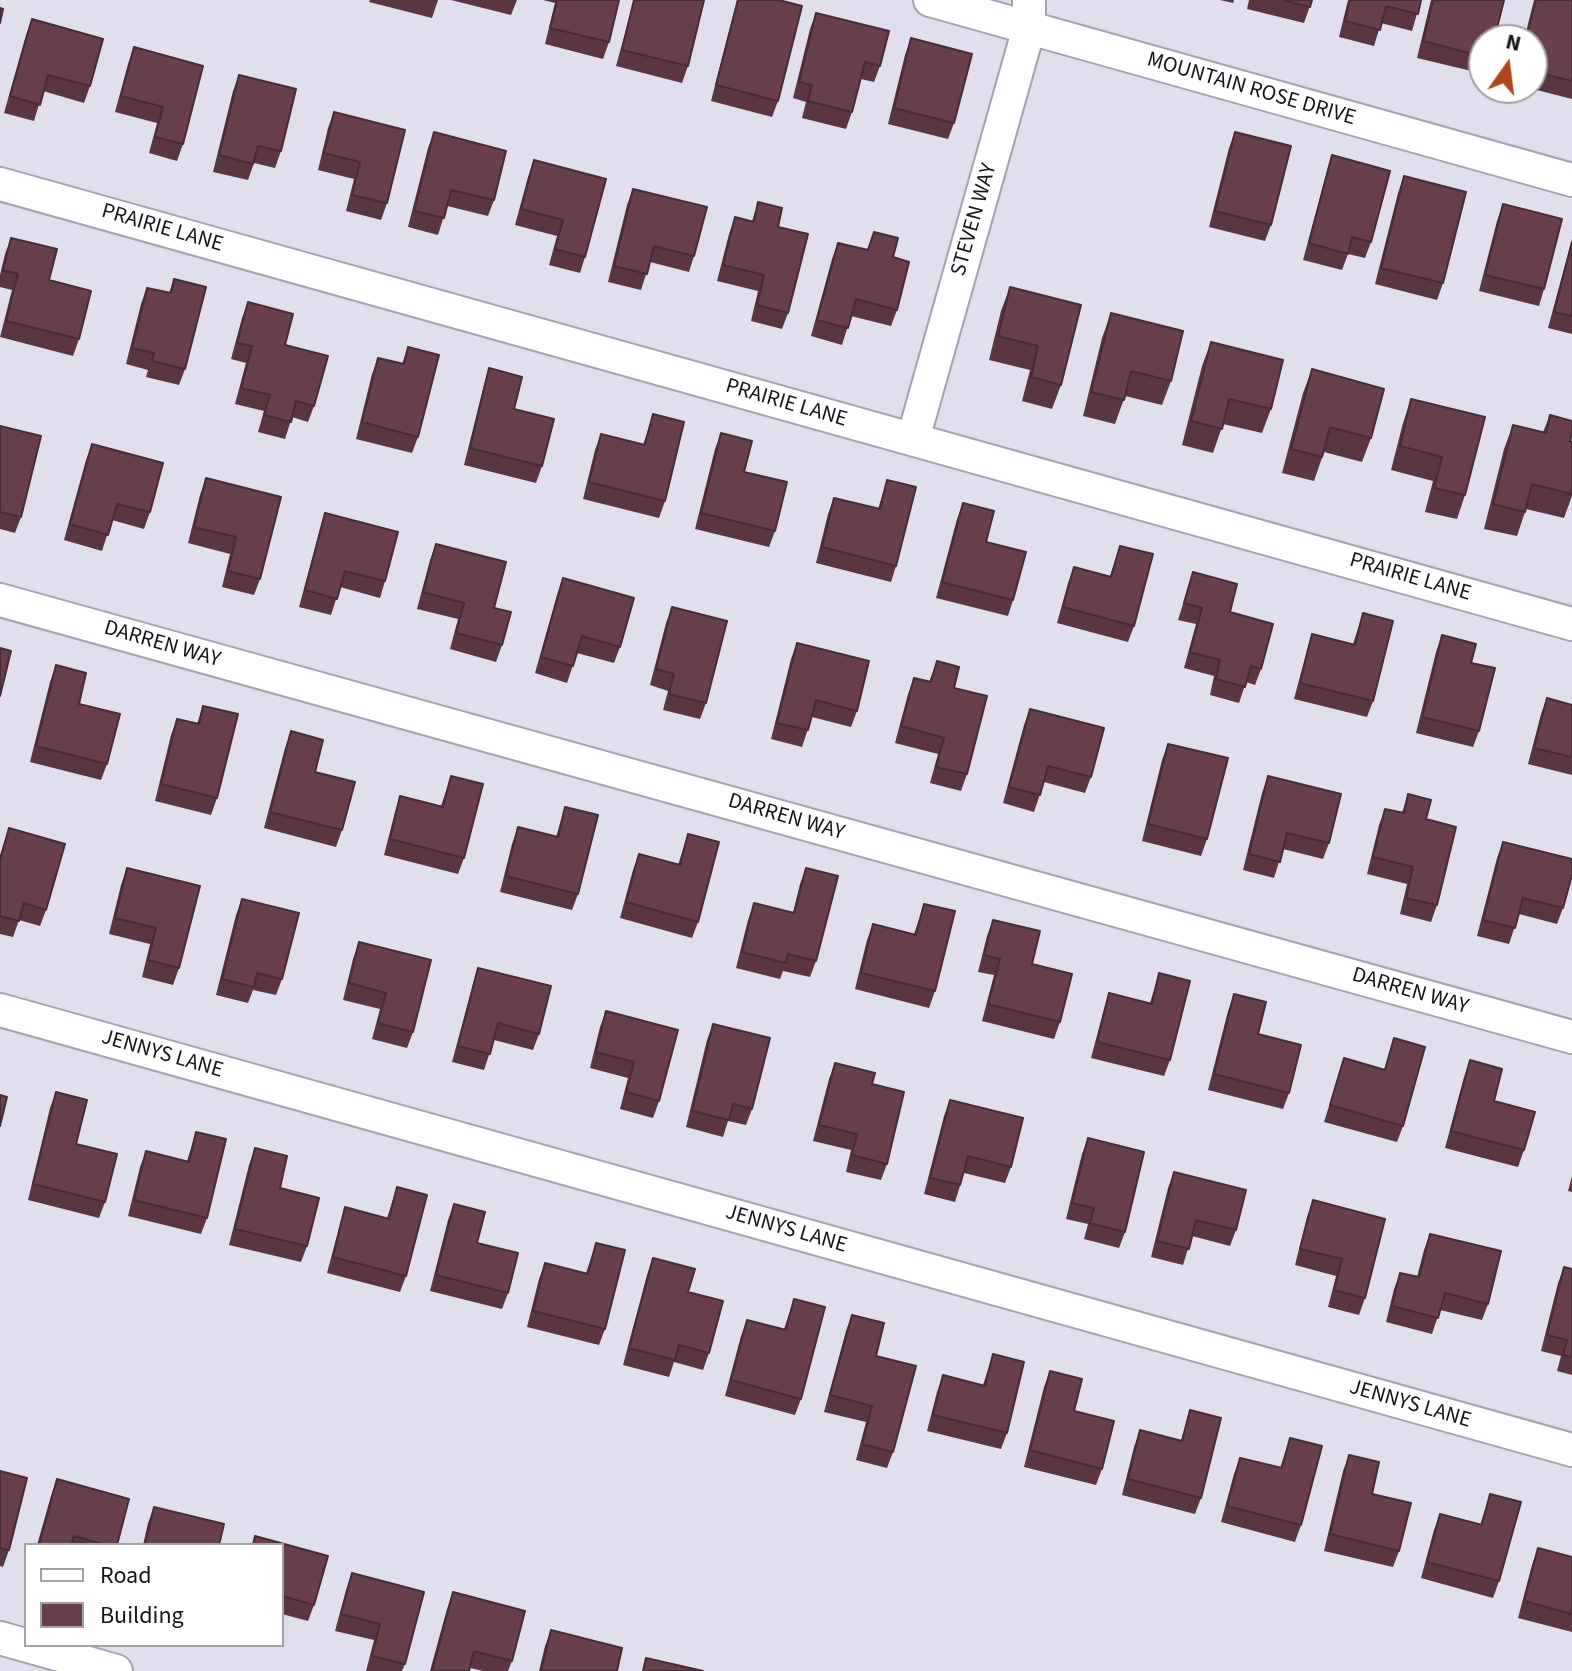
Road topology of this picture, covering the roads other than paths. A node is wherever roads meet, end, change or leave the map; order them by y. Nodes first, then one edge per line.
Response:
1 (930, 0) edge
2 (1029, 14) edge
3 (1572, 180) edge
4 (0, 184) edge
5 (913, 439) junction
6 (0, 600) edge
7 (1572, 624) edge
8 (0, 1010) edge
9 (1572, 1037) edge
10 (1572, 1450) edge
11 (0, 1638) edge
12 (24, 1645) edge
13 (32, 1647) edge
14 (116, 1671) edge

1 - 2 street, MOUNTAIN ROSE DRIVE
2 - 3 street, MOUNTAIN ROSE DRIVE
2 - 5 street, STEVEN WAY
4 - 5 street, PRAIRIE LANE
5 - 7 street, PRAIRIE LANE
6 - 9 street, DARREN WAY
8 - 10 street, JENNYS LANE
11 - 12 street
13 - 14 street

